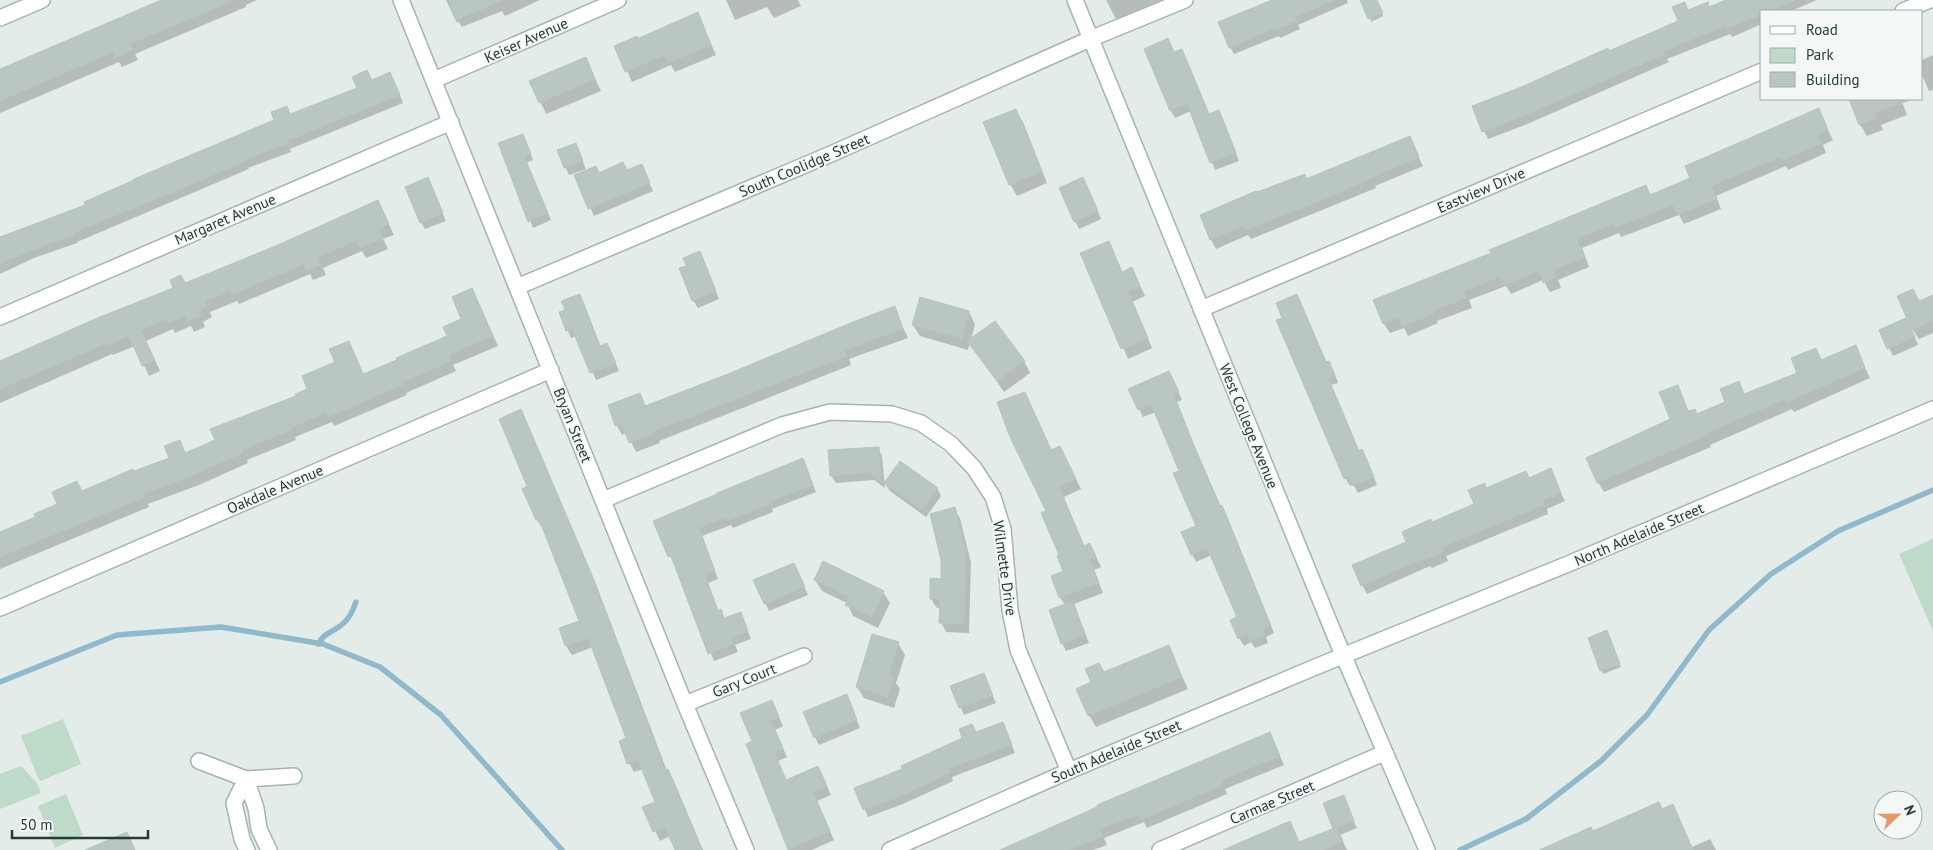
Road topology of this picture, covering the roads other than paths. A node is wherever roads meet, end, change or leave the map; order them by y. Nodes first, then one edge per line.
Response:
1 (42, 0) edge
2 (402, 0) edge
3 (618, 0) edge
4 (1075, 0) edge
5 (1185, 0) edge
6 (1930, 0) edge
7 (1905, 10) edge
8 (0, 18) edge
9 (1090, 39) junction
10 (1760, 72) edge
11 (434, 80) junction
12 (451, 122) junction
13 (517, 287) junction
14 (1201, 309) junction
15 (0, 317) edge
16 (551, 370) junction
17 (1933, 409) edge
18 (603, 500) junction
19 (0, 608) edge
20 (804, 656) dead end
21 (1343, 656) junction
22 (685, 704) junction
23 (1384, 753) junction
24 (199, 761) dead end
25 (1069, 771) junction
26 (294, 776) dead end
27 (246, 779) junction
28 (247, 850) edge
29 (269, 850) edge
30 (746, 850) edge
31 (890, 850) edge
32 (1160, 850) edge
33 (1427, 850) edge

1 - 8 street
2 - 11 street, Bryan Street
3 - 11 street, Keiser Avenue
4 - 9 street, West College Avenue
5 - 9 street, South Coolidge Street
6 - 7 street
9 - 13 street, South Coolidge Street
9 - 14 street, West College Avenue
10 - 14 street, Eastview Drive
11 - 12 street, Bryan Street
12 - 13 street, Bryan Street
12 - 15 street, Margaret Avenue
13 - 16 street, Bryan Street
14 - 21 street, West College Avenue
16 - 18 street, Bryan Street
16 - 19 street, Oakdale Avenue
17 - 21 street, North Adelaide Street
18 - 22 street, Bryan Street
18 - 25 street, Wilmette Drive
20 - 22 street, Gary Court
21 - 23 street, West College Avenue
21 - 25 street, South Adelaide Street
22 - 30 street, Bryan Street
23 - 32 street, Carmae Street
23 - 33 street, West College Avenue
24 - 27 street
25 - 31 street, South Adelaide Street
26 - 27 street
27 - 28 street
27 - 29 street

